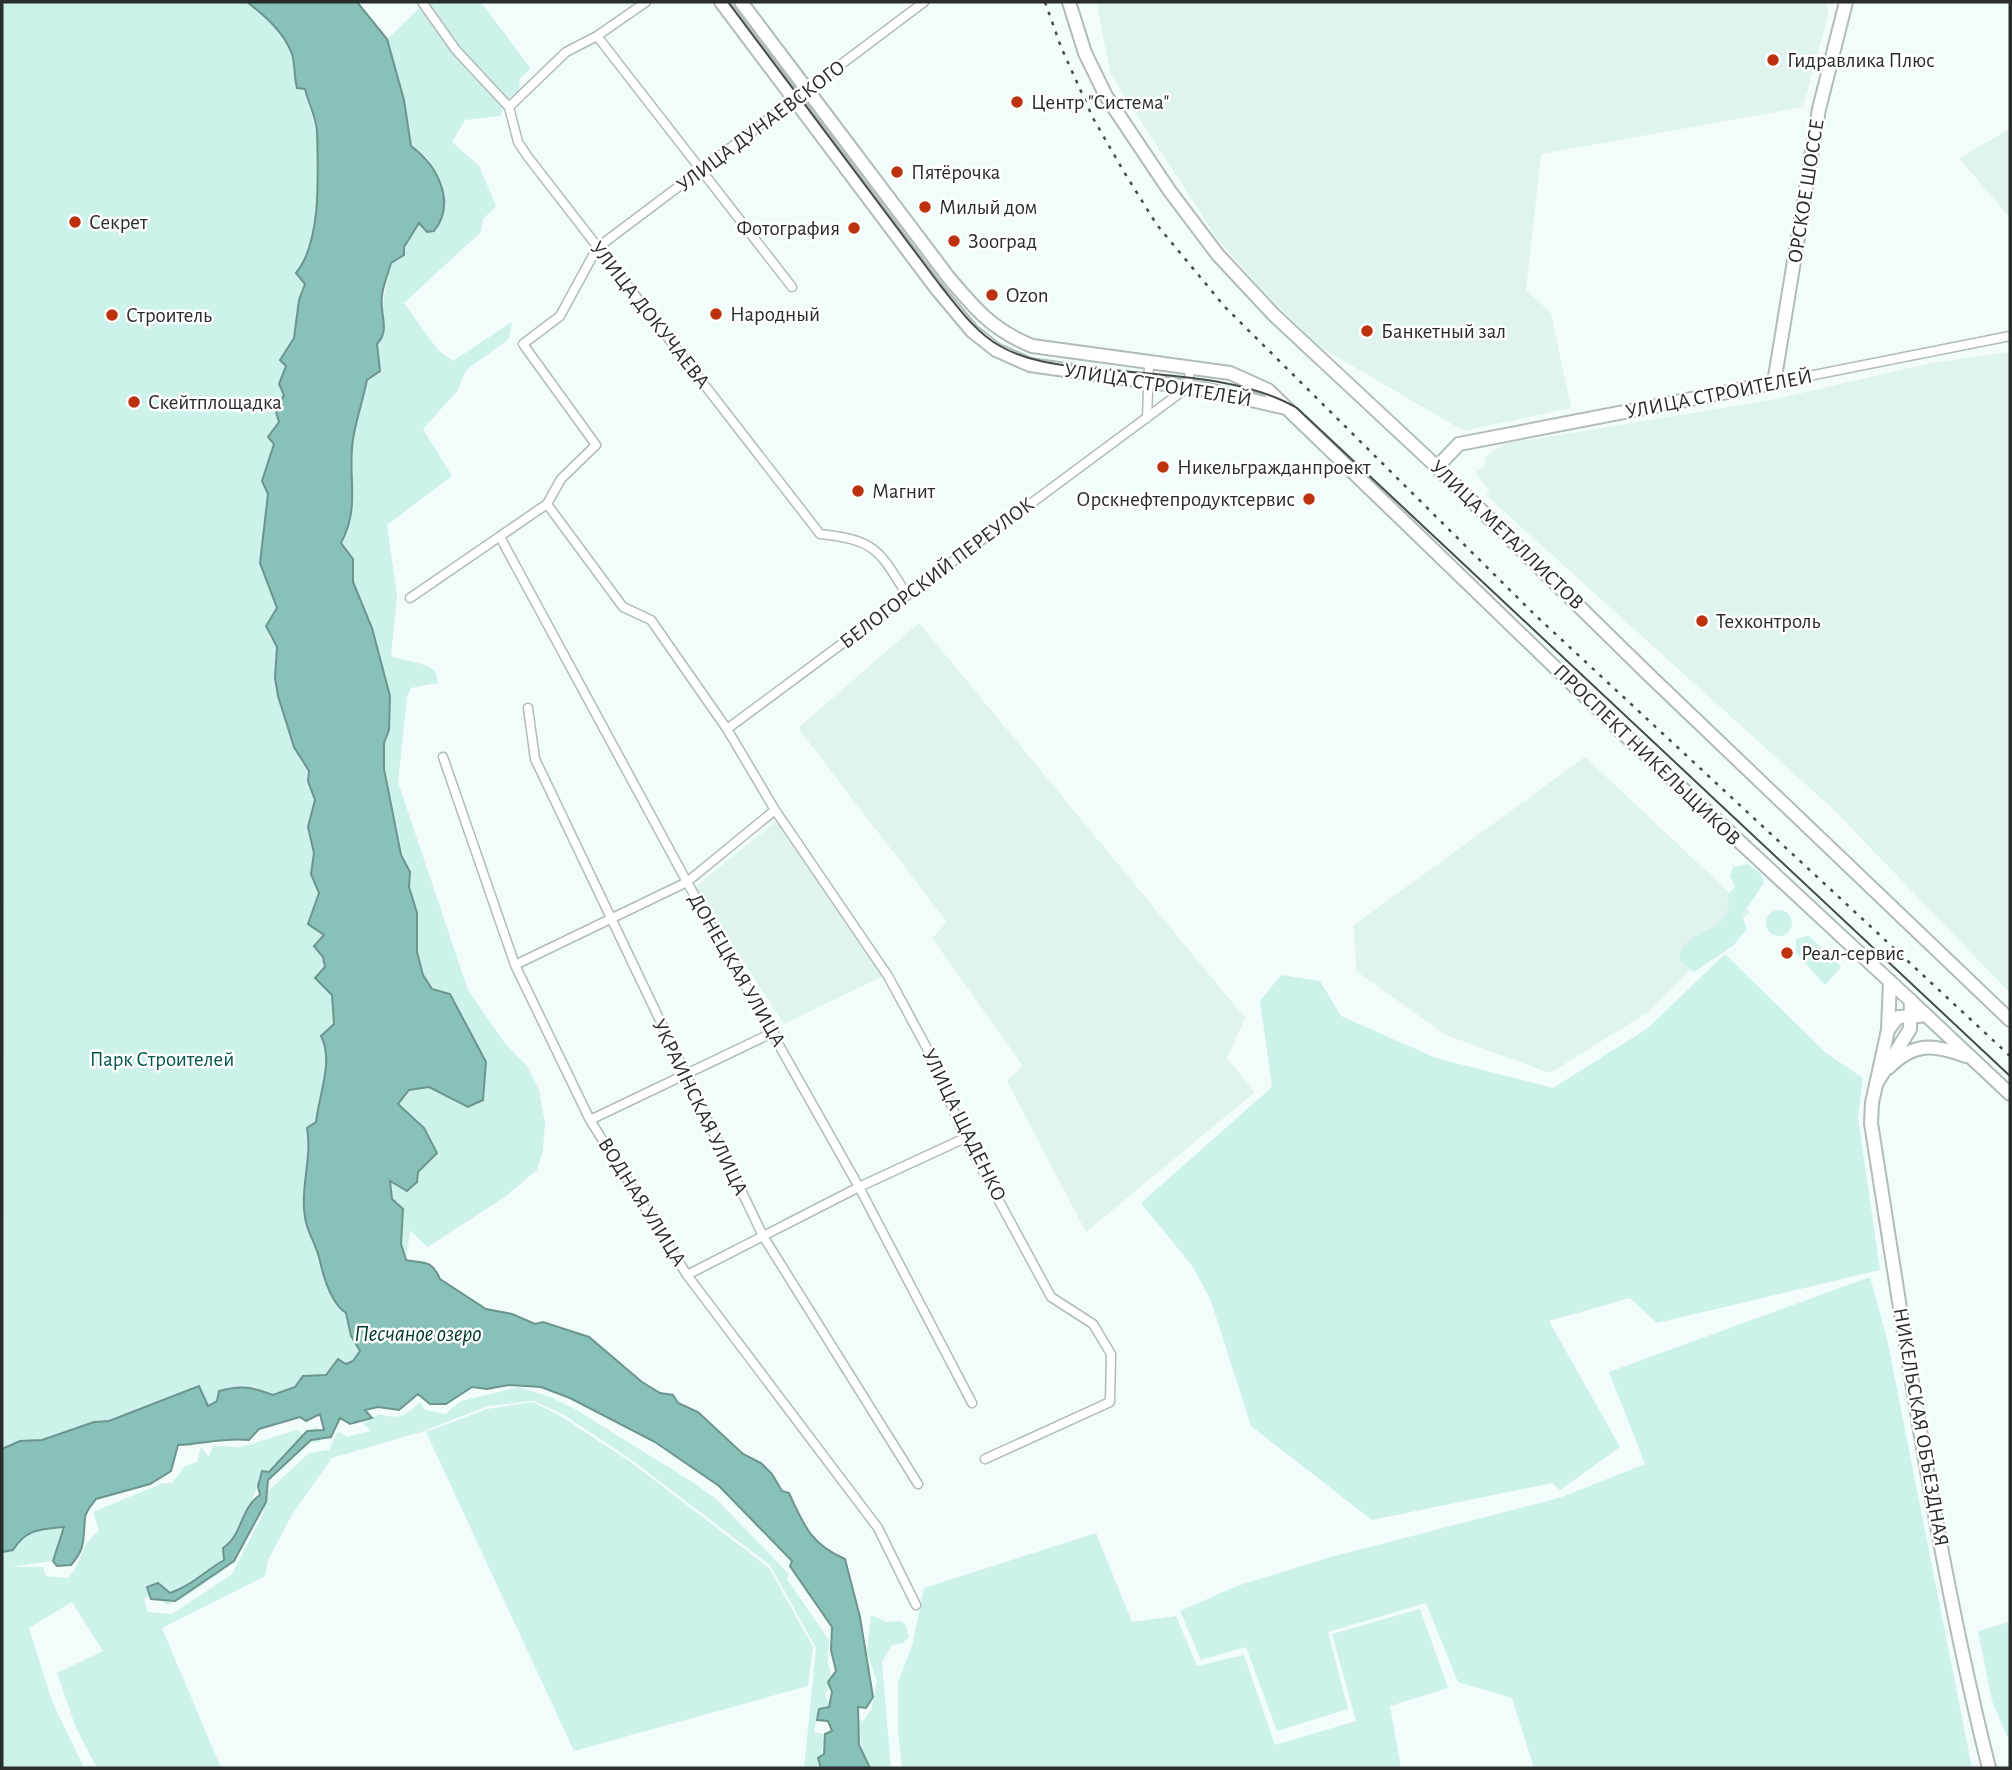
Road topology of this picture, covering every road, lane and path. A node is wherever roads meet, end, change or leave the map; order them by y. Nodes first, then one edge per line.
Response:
1 (422, 2) edge
2 (646, 2) edge
3 (721, 2) edge
4 (741, 2) edge
5 (925, 2) edge
6 (1069, 2) edge
7 (1846, 2) edge
8 (597, 36) junction
9 (808, 91) junction
10 (795, 100) junction
11 (509, 107) junction
12 (701, 172) junction
13 (898, 210) junction
14 (885, 220) junction
15 (597, 248) junction
16 (949, 278) junction
17 (792, 287) dead end
18 (936, 288) junction
19 (2010, 336) edge
20 (1117, 360) junction
21 (1131, 362) junction
22 (1149, 364) junction
23 (1190, 369) junction
24 (1210, 371) junction
25 (1115, 377) junction
26 (1130, 379) junction
27 (1146, 382) junction
28 (1774, 383) junction
29 (1188, 387) junction
30 (1208, 390) junction
31 (1291, 410) junction
32 (1147, 418) junction
33 (1437, 467) junction
34 (547, 504) junction
35 (500, 537) junction
36 (907, 595) junction
37 (410, 598) dead end
38 (528, 708) dead end
39 (727, 729) junction
40 (443, 757) dead end
41 (775, 810) junction
42 (687, 882) junction
43 (610, 920) junction
44 (515, 965) junction
45 (1890, 981) junction
46 (1912, 1007) junction
47 (2010, 1020) edge
48 (1888, 1030) junction
49 (774, 1032) junction
50 (1973, 1058) junction
51 (684, 1075) junction
52 (1878, 1079) junction
53 (2010, 1094) edge
54 (590, 1120) junction
55 (965, 1138) junction
56 (859, 1187) junction
57 (763, 1236) junction
58 (687, 1275) junction
59 (972, 1403) dead end
60 (985, 1459) dead end
61 (918, 1485) dead end
62 (916, 1605) dead end
63 (1989, 1768) edge

1 - 11 street, УЛИЦА ДОКУЧАЕВА
2 - 8 street
3 - 10 main road, УЛИЦА СТРОИТЕЛЕЙ
4 - 9 main road, УЛИЦА СТРОИТЕЛЕЙ
5 - 9 street, УЛИЦА ДУНАЕВСКОГО
6 - 33 main road, УЛИЦА МЕТАЛЛИСТОВ
7 - 28 main road, ОРСКОЕ ШОССЕ
8 - 11 street
8 - 12 street
9 - 10 street, УЛИЦА ДУНАЕВСКОГО
9 - 13 main road, УЛИЦА СТРОИТЕЛЕЙ
10 - 12 street, УЛИЦА ДУНАЕВСКОГО
10 - 14 main road, УЛИЦА СТРОИТЕЛЕЙ
11 - 15 street, УЛИЦА ДОКУЧАЕВА
12 - 15 street, УЛИЦА ДУНАЕВСКОГО
12 - 17 street
13 - 14 street
13 - 16 main road, УЛИЦА СТРОИТЕЛЕЙ
14 - 18 main road, УЛИЦА СТРОИТЕЛЕЙ
15 - 34 street
15 - 36 street, УЛИЦА ДОКУЧАЕВА
16 - 18 street
16 - 20 main road, УЛИЦА СТРОИТЕЛЕЙ
18 - 25 main road, УЛИЦА СТРОИТЕЛЕЙ
19 - 28 street, УЛИЦА СТРОИТЕЛЕЙ
20 - 21 main road, УЛИЦА СТРОИТЕЛЕЙ
20 - 25 street
21 - 22 main road, УЛИЦА СТРОИТЕЛЕЙ
21 - 26 street
22 - 23 main road, УЛИЦА СТРОИТЕЛЕЙ
22 - 27 street
23 - 24 main road, УЛИЦА СТРОИТЕЛЕЙ
23 - 29 street
24 - 30 street
24 - 31 main road, УЛИЦА СТРОИТЕЛЕЙ
25 - 26 main road, УЛИЦА СТРОИТЕЛЕЙ
26 - 27 main road, УЛИЦА СТРОИТЕЛЕЙ
27 - 29 main road, УЛИЦА СТРОИТЕЛЕЙ
27 - 32 street
28 - 33 main road, УЛИЦА СТРОИТЕЛЕЙ
29 - 30 main road, УЛИЦА СТРОИТЕЛЕЙ
29 - 32 street, БЕЛОГОРСКИЙ ПЕРЕУЛОК
30 - 31 main road, УЛИЦА СТРОИТЕЛЕЙ
31 - 45 main road, ПРОСПЕКТ НИКЕЛЬЩИКОВ
32 - 36 street, БЕЛОГОРСКИЙ ПЕРЕУЛОК
33 - 47 main road, УЛИЦА МЕТАЛЛИСТОВ
34 - 35 street
34 - 39 street, УЛИЦА ЩАДЕНКО
35 - 37 street
35 - 42 street, ДОНЕЦКАЯ УЛИЦА
36 - 39 street, БЕЛОГОРСКИЙ ПЕРЕУЛОК
38 - 43 street, УКРАИНСКАЯ УЛИЦА
39 - 41 street, УЛИЦА ЩАДЕНКО
40 - 44 street, ВОДНАЯ УЛИЦА
41 - 42 street
41 - 55 street, УЛИЦА ЩАДЕНКО
42 - 43 street
42 - 49 street, ДОНЕЦКАЯ УЛИЦА
43 - 44 street
43 - 51 street, УКРАИНСКАЯ УЛИЦА
44 - 54 street, ВОДНАЯ УЛИЦА
45 - 46 main road, ПРОСПЕКТ НИКЕЛЬЩИКОВ
45 - 48 main road, НИКЕЛЬСКАЯ ОБЪЕЗДНАЯ
46 - 48 main road
46 - 50 main road, ПРОСПЕКТ НИКЕЛЬЩИКОВ
46 - 52 main road
48 - 52 main road, НИКЕЛЬСКАЯ ОБЪЕЗДНАЯ
49 - 51 street
49 - 56 street, ДОНЕЦКАЯ УЛИЦА
50 - 52 main road
50 - 53 main road, ПРОСПЕКТ НИКЕЛЬЩИКОВ
51 - 54 street
51 - 57 street, УКРАИНСКАЯ УЛИЦА
52 - 63 main road, НИКЕЛЬСКАЯ ОБЪЕЗДНАЯ
54 - 58 street, ВОДНАЯ УЛИЦА
55 - 56 street
55 - 60 street, УЛИЦА ЩАДЕНКО
56 - 57 street
56 - 59 street, ДОНЕЦКАЯ УЛИЦА
57 - 58 street
57 - 61 street, УКРАИНСКАЯ УЛИЦА
58 - 62 street, ВОДНАЯ УЛИЦА

